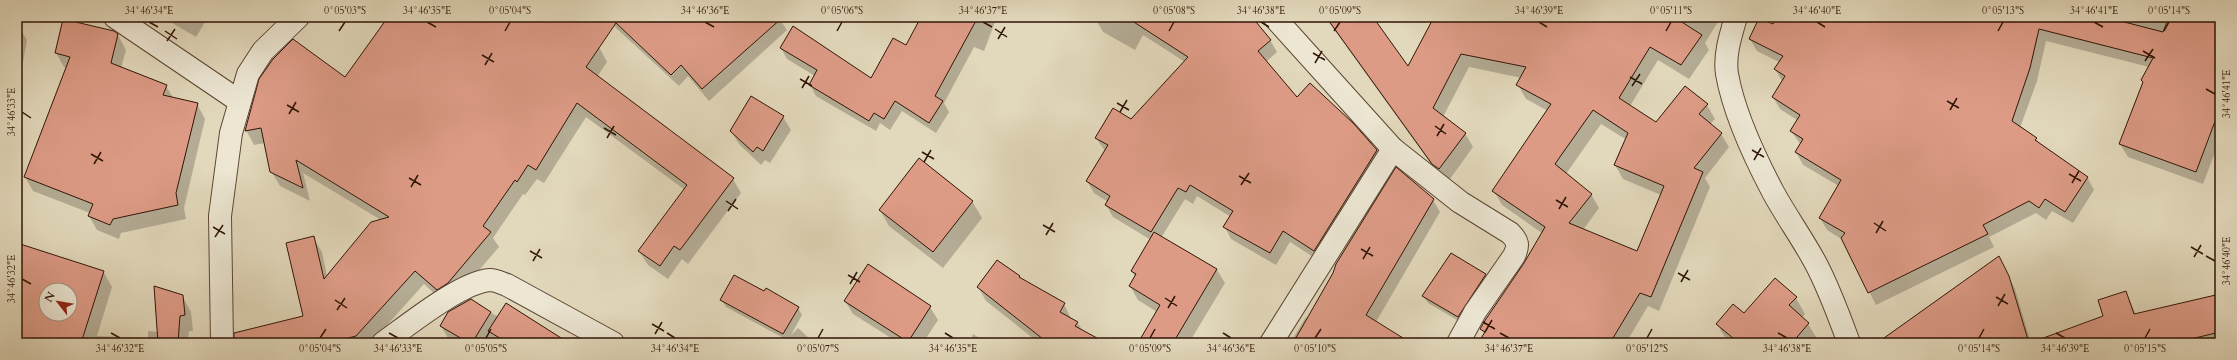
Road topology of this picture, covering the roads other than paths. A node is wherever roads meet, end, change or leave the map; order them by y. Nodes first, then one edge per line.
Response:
1 (115, 17) edge
2 (298, 17) edge
3 (1274, 17) edge
4 (1736, 17) edge
5 (240, 101) junction
6 (1393, 149) junction
7 (222, 343) edge
8 (383, 343) edge
9 (613, 343) edge
10 (1271, 343) edge
11 (1458, 343) edge
12 (1849, 343) edge

1 - 5 street
2 - 5 street
3 - 6 street
4 - 12 street
5 - 7 street
6 - 10 street
6 - 11 street
8 - 9 street

